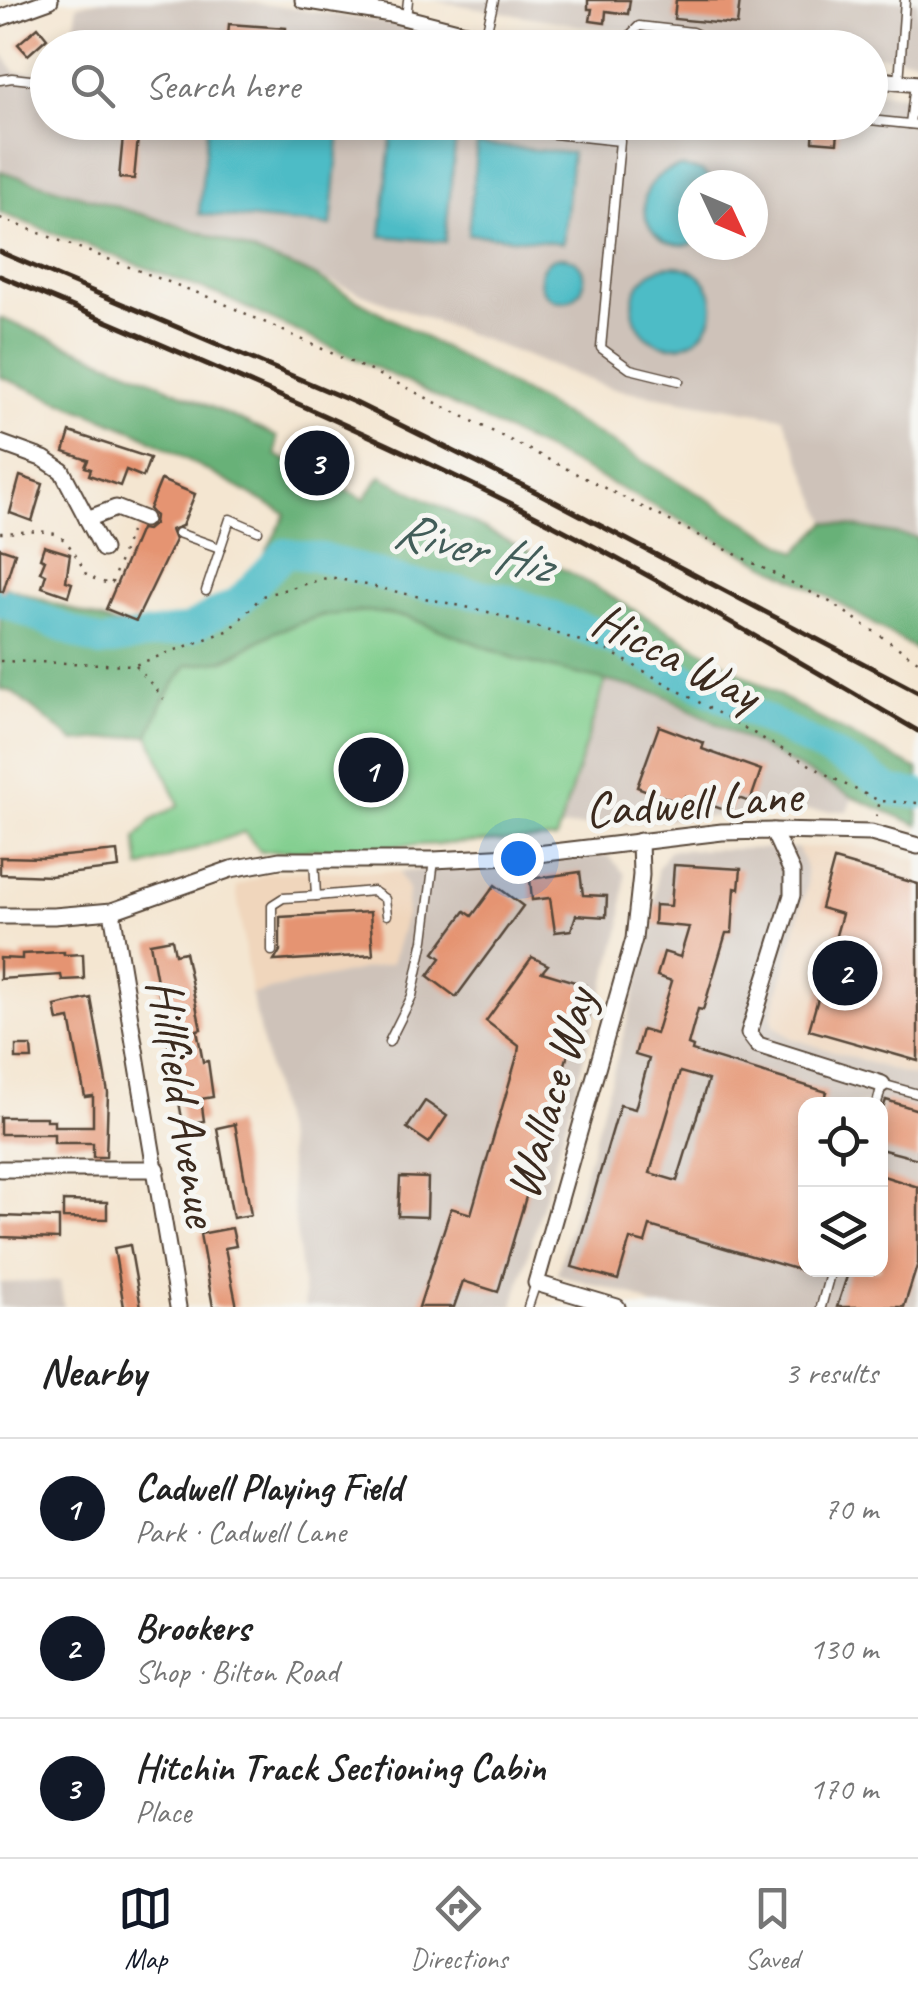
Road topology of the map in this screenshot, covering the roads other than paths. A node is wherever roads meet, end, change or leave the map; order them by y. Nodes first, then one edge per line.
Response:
1 (50, 0) edge
2 (303, 0) edge
3 (408, 0) edge
4 (494, 0) edge
5 (906, 0) edge
6 (325, 2) edge
7 (0, 18) edge
8 (406, 18) junction
9 (453, 30) edge
10 (487, 30) edge
11 (635, 30) edge
12 (674, 30) edge
13 (0, 80) edge
14 (30, 80) edge
15 (910, 83) edge
16 (888, 122) edge
17 (914, 124) edge
18 (611, 140) edge
19 (679, 381) dead end
20 (0, 444) edge
21 (140, 518) road end
22 (88, 520) junction
23 (258, 531) dead end
24 (178, 534) dead end
25 (220, 548) junction
26 (102, 549) dead end
27 (206, 591) dead end
28 (773, 831) junction
29 (640, 841) junction
30 (918, 846) edge
31 (314, 859) junction
32 (434, 860) junction
33 (316, 896) junction
34 (112, 911) junction
35 (386, 915) dead end
36 (0, 916) edge
37 (272, 951) dead end
38 (389, 1042) dead end
39 (882, 1084) junction
40 (918, 1094) edge
41 (879, 1097) edge
42 (0, 1169) edge
43 (156, 1169) junction
44 (829, 1277) edge
45 (536, 1283) junction
46 (611, 1306) edge
47 (178, 1307) edge
48 (528, 1307) edge
49 (821, 1307) edge

1 - 7 street
2 - 6 street
3 - 8 lane
4 - 10 lane
5 - 15 lane
6 - 8 street
8 - 9 street
11 - 12 lane
13 - 14 lane
15 - 17 lane
16 - 17 lane
18 - 19 lane
20 - 22 street
21 - 22 street
22 - 26 street
23 - 25 lane
24 - 25 lane
25 - 27 lane
28 - 29 street, Cadwell Lane
28 - 30 street, Cadwell Lane
28 - 39 street
29 - 32 street, Cadwell Lane
29 - 45 street, Wallace Way
31 - 32 street, Cadwell Lane
31 - 33 lane
31 - 34 street, Cadwell Lane
32 - 38 lane
33 - 35 lane
33 - 37 lane
34 - 36 street, Cadwell Lane
34 - 43 street, Hillfield Avenue
39 - 40 lane
39 - 41 lane
42 - 43 street
43 - 47 street, Hillfield Avenue
44 - 49 lane
45 - 46 street
45 - 48 lane

